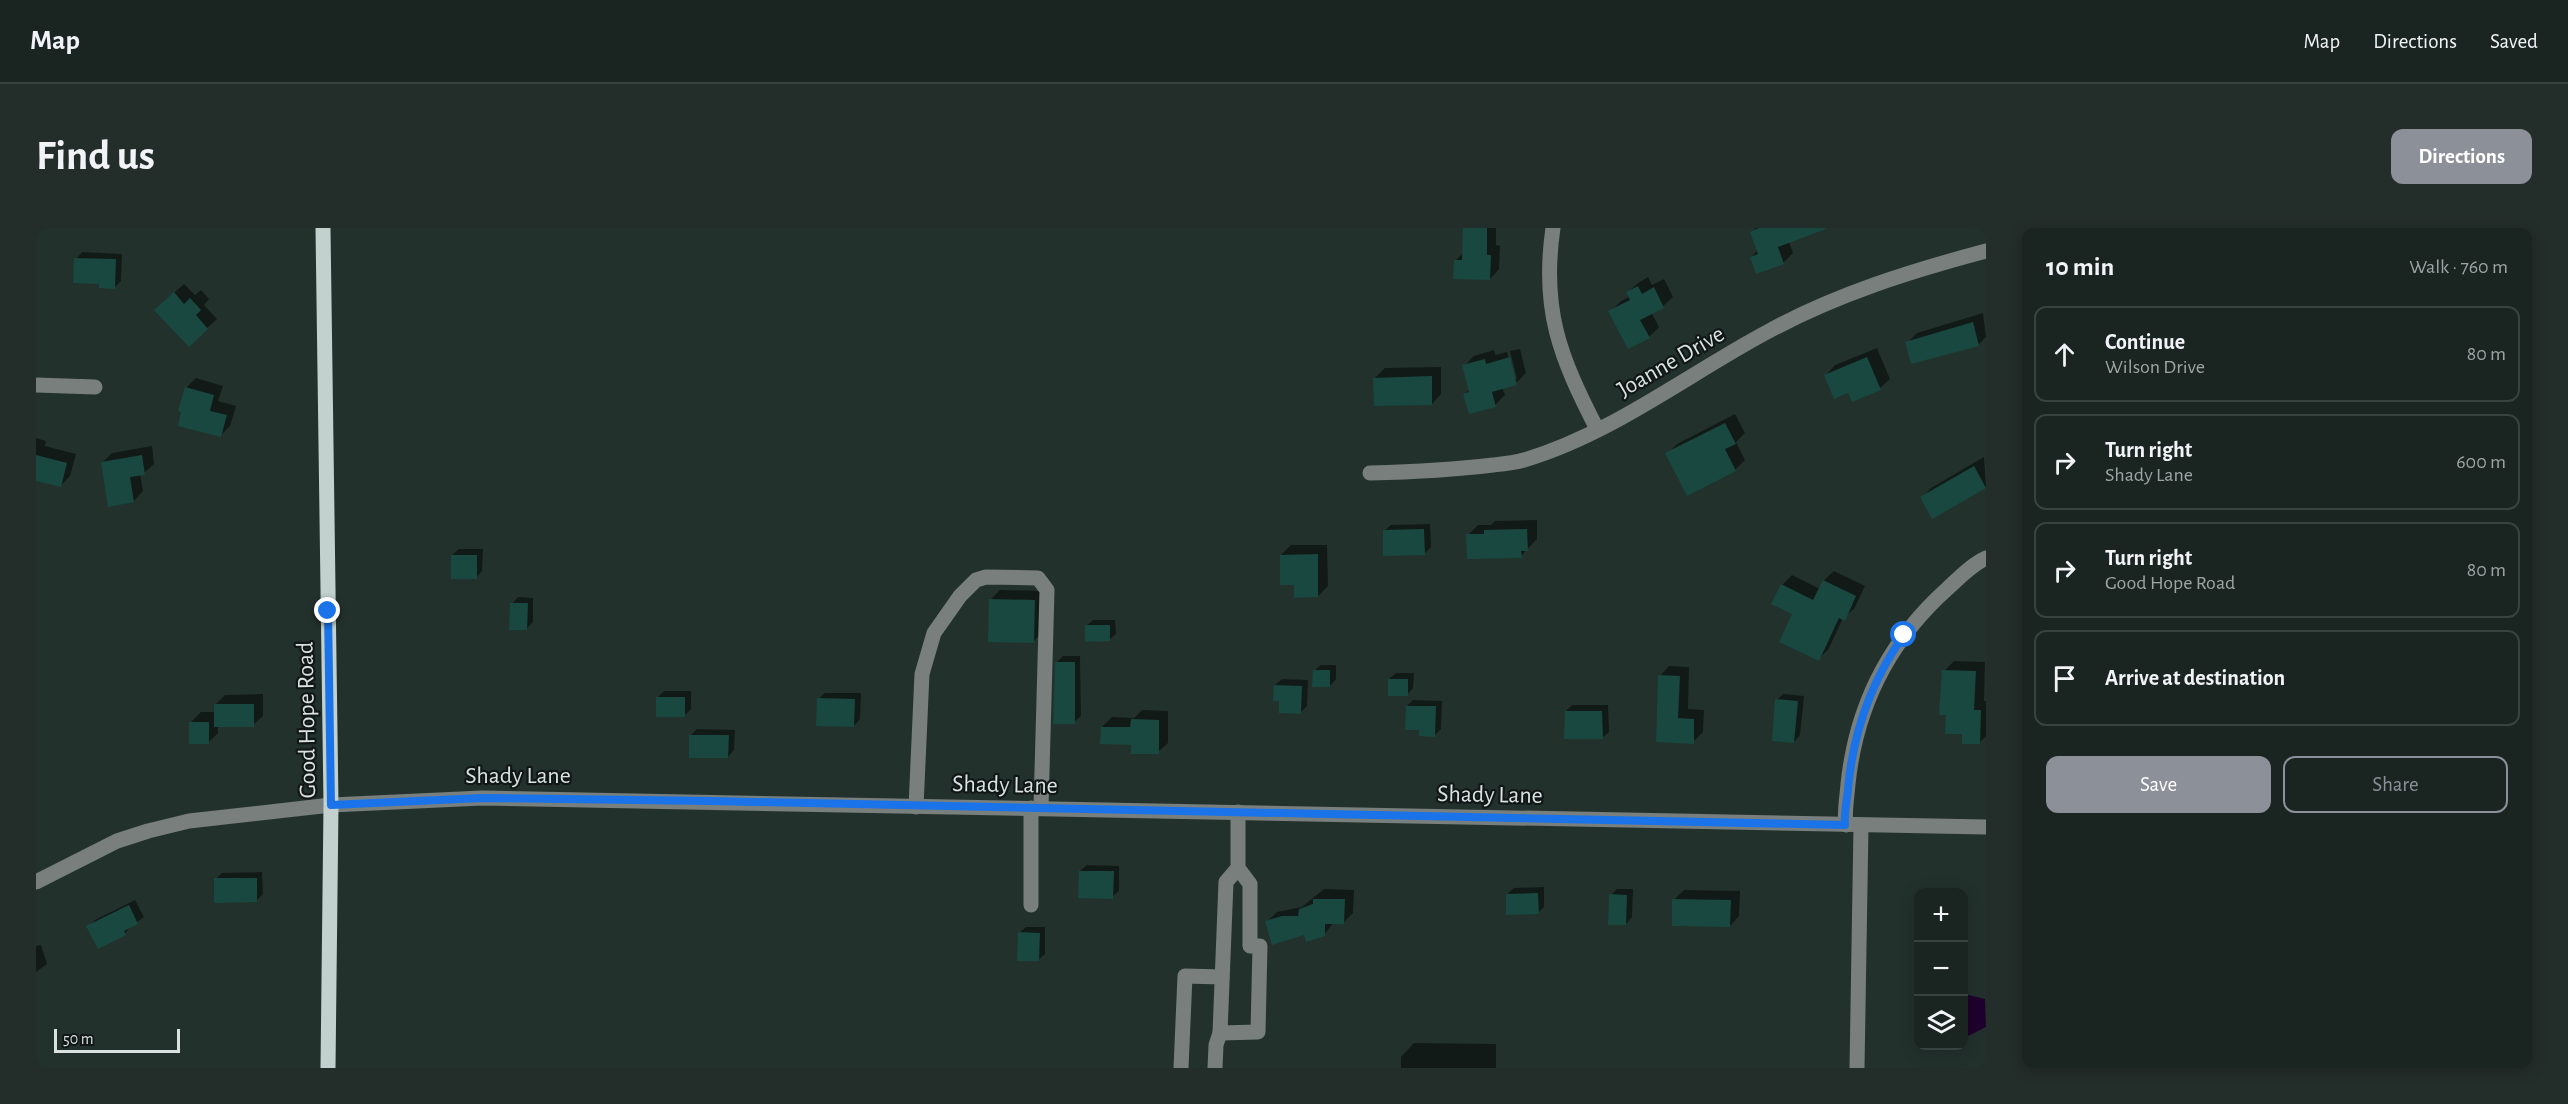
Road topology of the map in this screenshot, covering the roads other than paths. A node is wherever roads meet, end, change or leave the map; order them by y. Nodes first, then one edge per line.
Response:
1 (323, 228) edge
2 (1553, 228) edge
3 (1986, 251) edge
4 (36, 385) edge
5 (94, 387) dead end
6 (1597, 429) junction
7 (1370, 473) dead end
8 (1986, 558) edge
9 (331, 805) junction
10 (916, 807) junction
11 (1036, 808) junction
12 (1238, 812) junction
13 (1853, 826) junction
14 (1986, 827) edge
15 (1238, 868) junction
16 (36, 882) edge
17 (1031, 905) dead end
18 (1222, 977) junction
19 (1220, 1033) junction
20 (328, 1068) edge
21 (1182, 1068) edge
22 (1215, 1068) edge
23 (1857, 1068) edge

1 - 9 main road, Good Hope Road
2 - 6 street
3 - 6 street, Joanne Drive
4 - 5 street
6 - 7 street, Joanne Drive
8 - 13 street
9 - 10 street, Shady Lane
9 - 16 street, Shady Lane
9 - 20 main road, Good Hope Road
10 - 11 street, Shady Lane
10 - 11 street
11 - 12 street, Shady Lane
11 - 17 street
12 - 13 street, Shady Lane
12 - 15 street
13 - 14 street, Shady Lane
13 - 23 street
15 - 18 street
15 - 19 street
18 - 19 street
18 - 21 street
19 - 22 street

